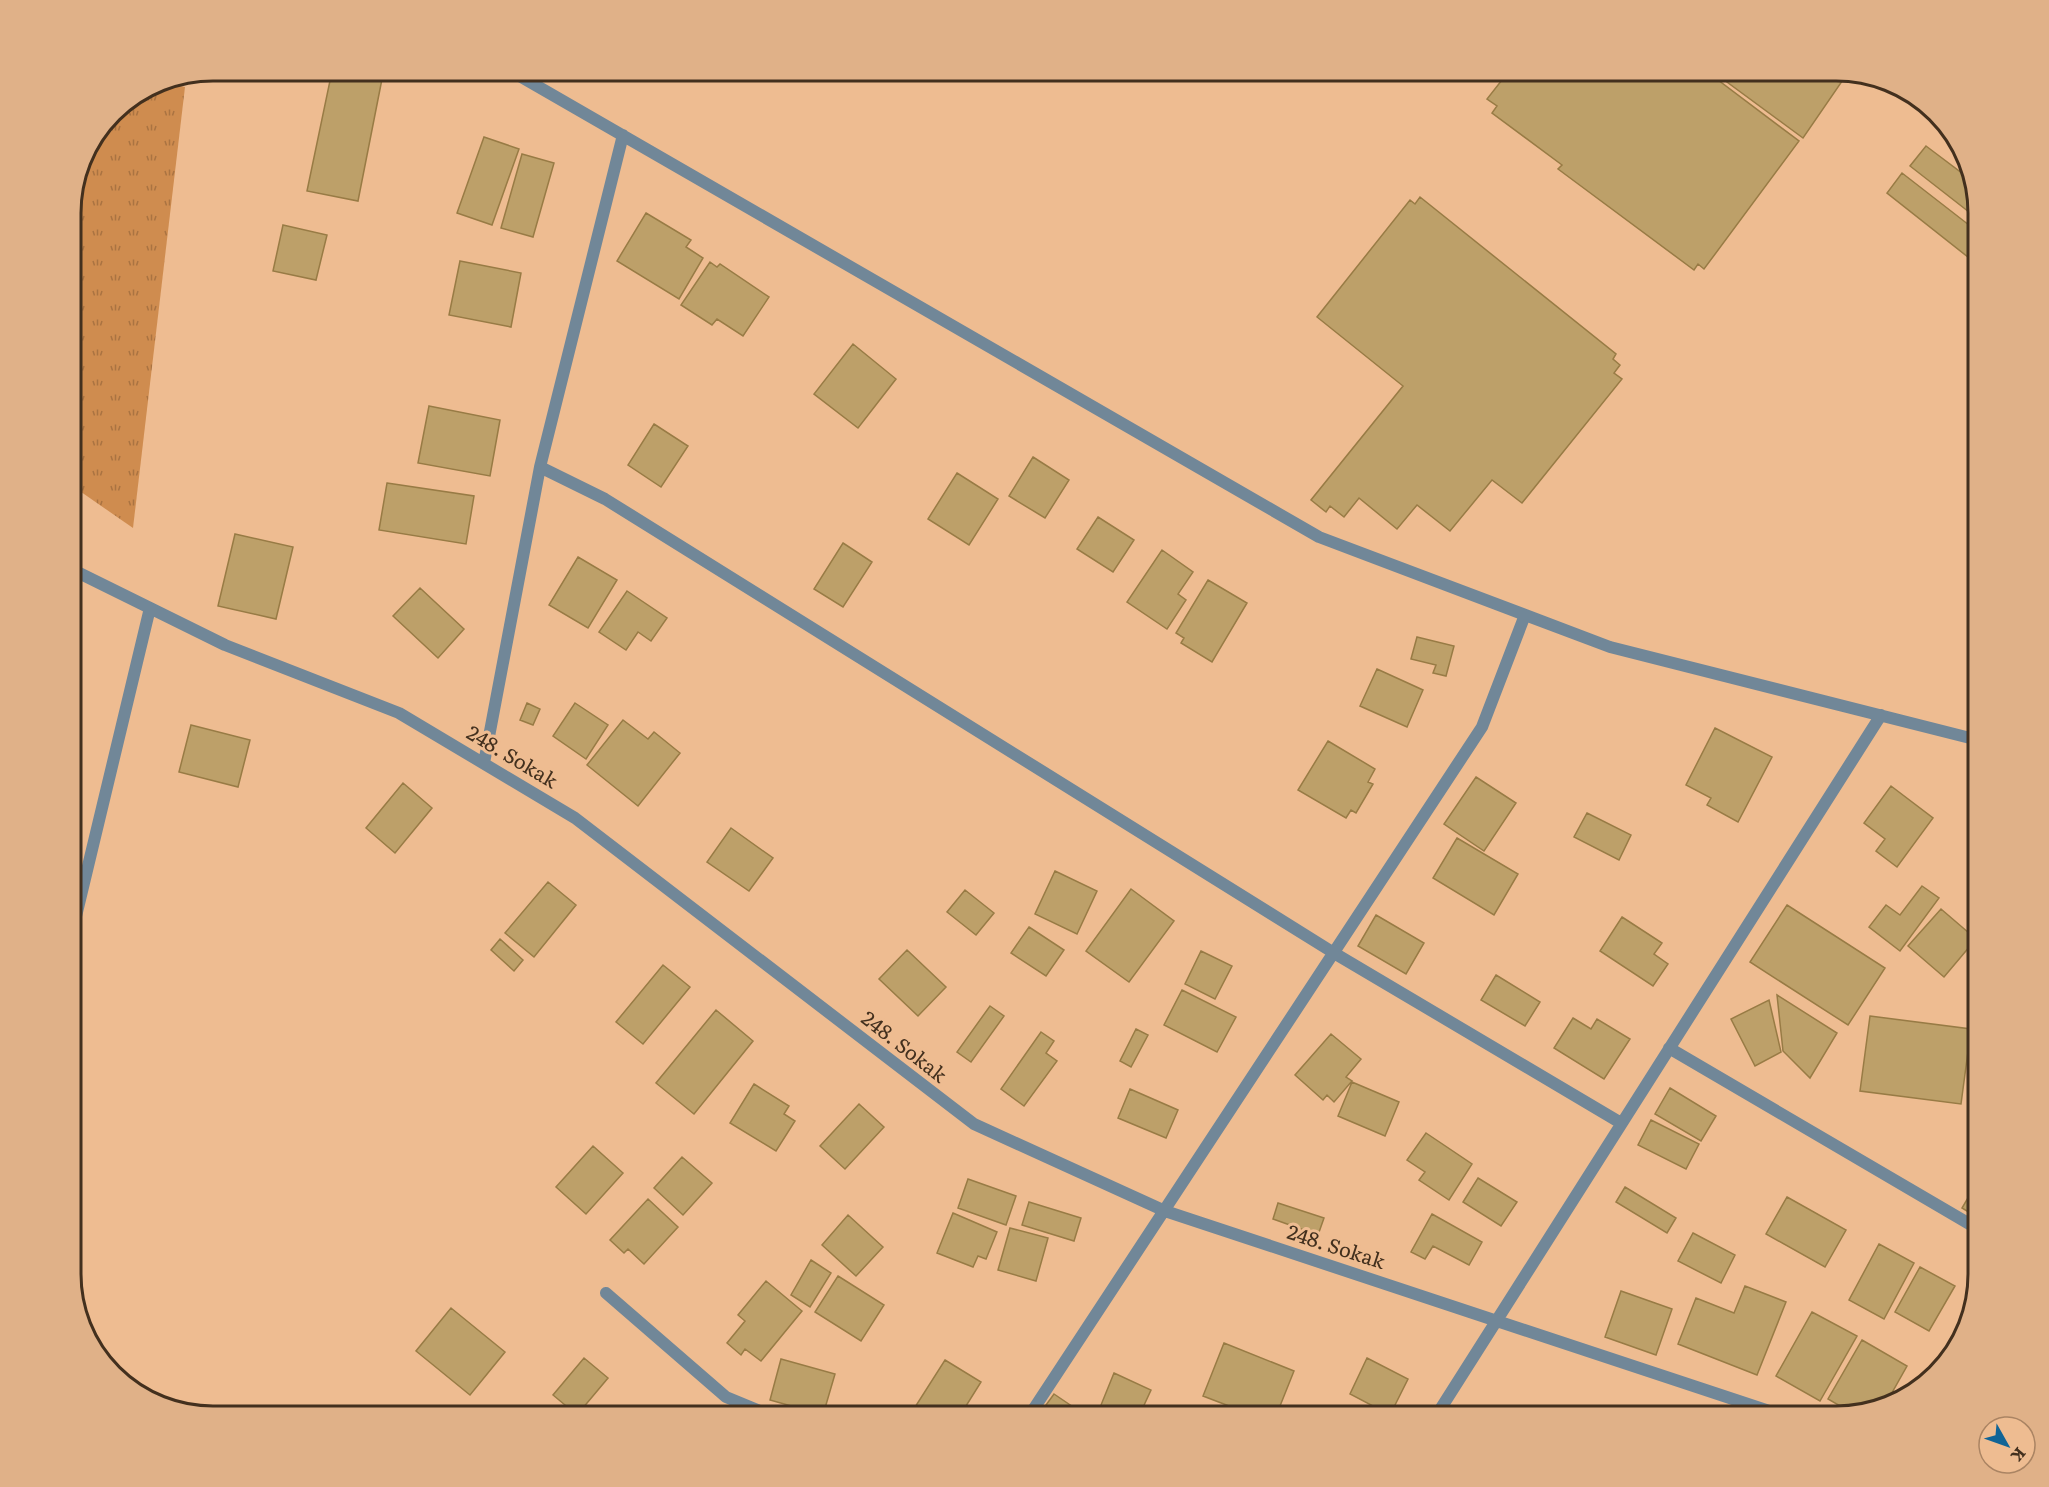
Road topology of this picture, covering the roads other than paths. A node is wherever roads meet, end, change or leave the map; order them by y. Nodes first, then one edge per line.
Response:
1 (530, 81) edge
2 (623, 135) junction
3 (540, 467) junction
4 (81, 574) edge
5 (150, 608) junction
6 (1525, 615) junction
7 (1881, 715) junction
8 (1968, 737) edge
9 (484, 764) junction
10 (81, 895) edge
11 (1334, 953) junction
12 (1669, 1048) junction
13 (1621, 1123) junction
14 (1165, 1210) junction
15 (1968, 1223) edge
16 (606, 1293) dead end
17 (1496, 1321) junction
18 (748, 1406) edge
19 (1036, 1406) edge
20 (1442, 1406) edge
21 (1754, 1406) edge

1 - 2 street
2 - 3 street
2 - 6 street
3 - 9 street
3 - 11 street
4 - 5 street, 248. Sokak
5 - 9 street, 248. Sokak
5 - 10 street
6 - 7 street
6 - 11 street
7 - 8 street
7 - 12 street
9 - 14 street, 248. Sokak
11 - 13 street
11 - 14 street
12 - 13 street
12 - 15 street
13 - 17 street
14 - 17 street, 248. Sokak
14 - 19 street
16 - 18 street
17 - 20 street
17 - 21 street, 248. Sokak

